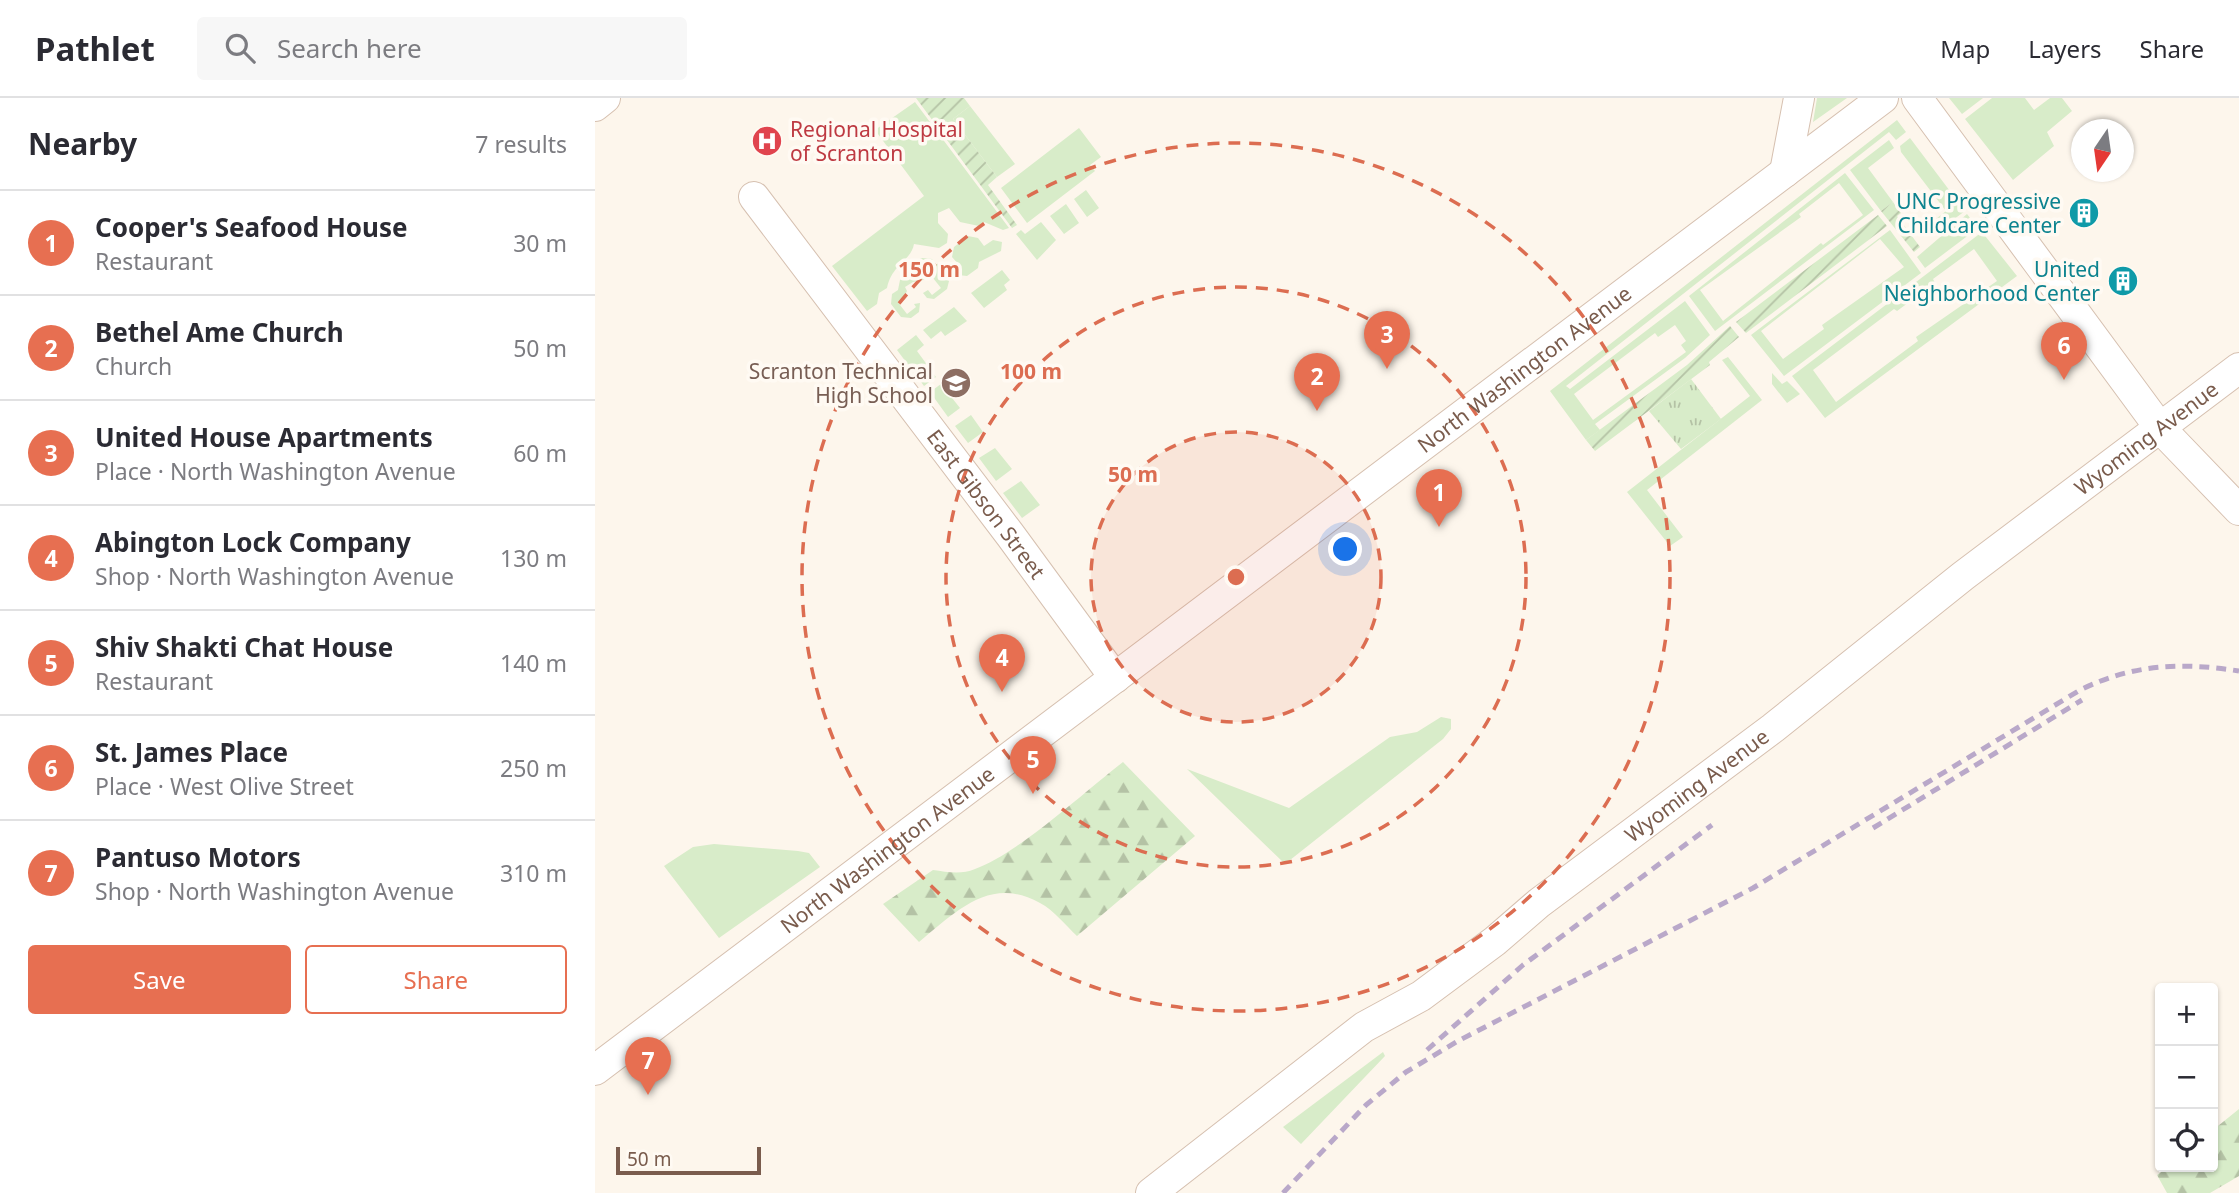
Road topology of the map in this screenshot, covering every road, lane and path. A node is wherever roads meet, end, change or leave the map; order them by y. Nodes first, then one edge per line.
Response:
1 (605, 98) edge
2 (1799, 98) edge
3 (1883, 98) edge
4 (1917, 98) edge
5 (595, 106) edge
6 (1785, 172) junction
7 (754, 197) dead end
8 (2239, 368) edge
9 (2160, 428) junction
10 (2239, 510) edge
11 (1115, 678) junction
12 (595, 1070) edge
13 (1151, 1193) edge

1 - 5 street
2 - 6 street
3 - 6 street, North Washington Avenue
4 - 9 street
6 - 11 street, North Washington Avenue
7 - 11 street, East Gibson Street
8 - 9 street, Wyoming Avenue
9 - 10 street
9 - 13 street, Wyoming Avenue
11 - 12 street, North Washington Avenue

